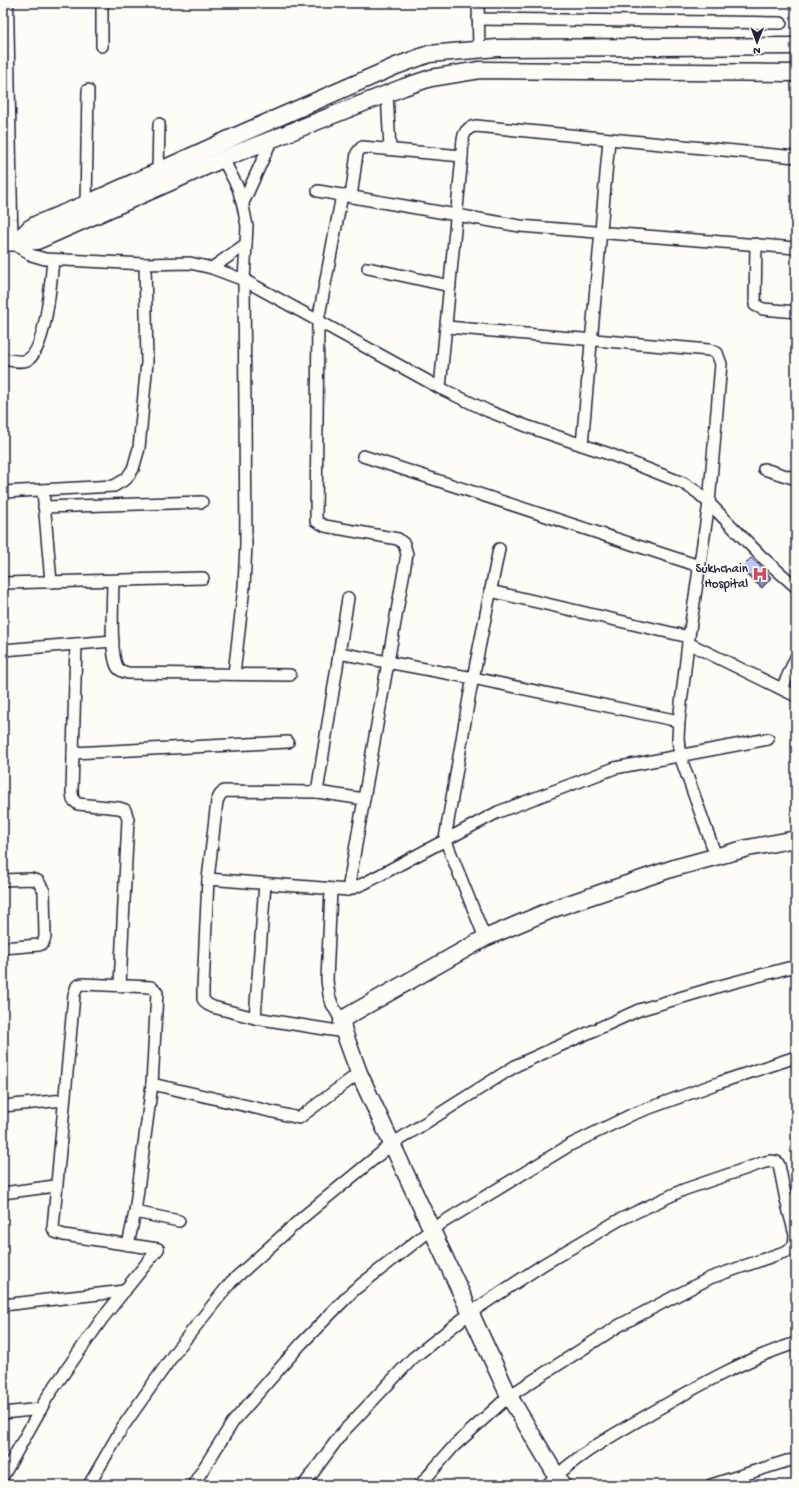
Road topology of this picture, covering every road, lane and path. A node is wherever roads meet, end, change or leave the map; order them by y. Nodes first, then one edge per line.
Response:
1 (5, 3) edge
2 (102, 3) edge
3 (478, 3) edge
4 (478, 19) junction
5 (780, 23) dead end
6 (102, 46) dead end
7 (796, 46) edge
8 (479, 50) junction
9 (425, 56) junction
10 (396, 66) junction
11 (796, 73) edge
12 (431, 78) junction
13 (404, 87) junction
14 (88, 90) dead end
15 (387, 93) junction
16 (5, 124) edge
17 (159, 124) dead end
18 (272, 139) junction
19 (609, 140) junction
20 (390, 148) junction
21 (462, 156) junction
22 (796, 156) edge
23 (223, 159) junction
24 (158, 171) junction
25 (318, 191) dead end
26 (346, 196) junction
27 (243, 203) junction
28 (86, 204) junction
29 (457, 215) junction
30 (601, 233) junction
31 (10, 242) edge
32 (246, 244) junction
33 (756, 244) junction
34 (796, 248) edge
35 (53, 260) junction
36 (145, 264) junction
37 (212, 268) junction
38 (368, 268) dead end
39 (244, 280) junction
40 (450, 286) junction
41 (796, 312) edge
42 (318, 321) junction
43 (446, 327) junction
44 (591, 339) junction
45 (3, 359) edge
46 (440, 388) junction
47 (582, 445) junction
48 (364, 456) dead end
49 (764, 469) dead end
50 (796, 479) edge
51 (42, 491) junction
52 (3, 492) edge
53 (202, 502) dead end
54 (709, 503) junction
55 (44, 507) junction
56 (499, 549) dead end
57 (699, 566) junction
58 (203, 578) dead end
59 (113, 581) junction
60 (51, 582) junction
61 (3, 583) edge
62 (796, 587) edge
63 (490, 591) junction
64 (348, 598) dead end
65 (688, 640) junction
66 (113, 641) junction
67 (76, 644) junction
68 (3, 650) edge
69 (339, 653) junction
70 (796, 657) edge
71 (388, 662) junction
72 (234, 674) junction
73 (290, 675) dead end
74 (473, 678) junction
75 (782, 689) junction
76 (796, 696) edge
77 (679, 721) junction
78 (768, 739) dead end
79 (288, 742) dead end
80 (74, 753) junction
81 (680, 756) junction
82 (317, 792) junction
83 (364, 799) junction
84 (796, 839) edge
85 (445, 840) junction
86 (716, 856) junction
87 (208, 879) junction
88 (3, 880) edge
89 (265, 884) junction
90 (331, 890) junction
91 (348, 890) junction
92 (485, 938) junction
93 (3, 948) edge
94 (796, 968) edge
95 (120, 985) junction
96 (255, 1018) junction
97 (343, 1027) junction
98 (796, 1058) edge
99 (359, 1073) junction
100 (152, 1084) junction
101 (64, 1100) junction
102 (3, 1106) edge
103 (392, 1144) junction
104 (55, 1186) junction
105 (3, 1193) edge
106 (791, 1199) edge
107 (135, 1212) junction
108 (179, 1221) dead end
109 (432, 1229) junction
110 (128, 1245) junction
111 (125, 1290) junction
112 (3, 1305) edge
113 (470, 1313) junction
114 (796, 1343) edge
115 (509, 1396) junction
116 (41, 1409) junction
117 (3, 1413) edge
118 (796, 1460) edge
119 (3, 1476) edge
120 (555, 1482) edge
121 (89, 1485) edge
122 (193, 1485) edge
123 (304, 1485) edge
124 (420, 1485) edge
125 (711, 1485) edge

1 - 16 street
2 - 6 street
3 - 4 street
4 - 5 street
4 - 8 street
7 - 8 street
8 - 9 street
9 - 10 street
9 - 12 street
10 - 13 street
10 - 24 street
11 - 12 street
12 - 13 street
13 - 15 street
14 - 28 street
15 - 18 street
15 - 20 street
16 - 31 street
17 - 24 street
18 - 23 street
18 - 27 street
19 - 21 street
19 - 22 street
19 - 30 street
20 - 21 street
20 - 26 street
21 - 29 street
23 - 27 street
23 - 31 street
24 - 28 street
25 - 26 street
26 - 29 street
26 - 42 street
27 - 32 street
28 - 31 street
29 - 30 street
29 - 40 street
30 - 33 street
30 - 44 street
31 - 35 street
32 - 37 street
32 - 39 street
33 - 34 street
33 - 41 street
35 - 36 street
35 - 45 street
36 - 37 street
36 - 51 street
37 - 39 street
38 - 40 street
39 - 42 street
39 - 72 street
40 - 43 street
42 - 46 street
42 - 71 street
43 - 44 street
43 - 46 street
44 - 47 street
44 - 54 street
46 - 47 street
47 - 54 street
48 - 57 street
49 - 50 street
51 - 52 street
51 - 55 street
53 - 55 street
54 - 57 street
54 - 62 street
55 - 60 street
56 - 63 street
57 - 65 street
58 - 59 street
59 - 60 street
59 - 66 street
60 - 61 street
63 - 65 street
63 - 74 street
64 - 69 street
65 - 75 street
65 - 77 street
66 - 67 street
66 - 72 street
67 - 68 street
67 - 80 street
69 - 71 street
69 - 82 street
70 - 75 street
71 - 74 street
71 - 83 street
72 - 73 street
74 - 77 street
74 - 85 street
75 - 76 street
77 - 81 street
78 - 81 street
79 - 80 street
80 - 95 street
81 - 85 street
81 - 86 street
82 - 83 street
82 - 87 street
83 - 91 street
84 - 86 street
85 - 91 street
85 - 92 street
86 - 92 street
87 - 89 street
87 - 96 street
88 - 93 street
89 - 90 street
89 - 96 street
90 - 91 street
90 - 97 street
92 - 97 street
94 - 103 street
95 - 100 street
95 - 101 street
96 - 97 street
97 - 99 street
98 - 109 street
99 - 100 street
99 - 103 street
100 - 107 street
101 - 102 street
101 - 104 street
103 - 109 street
103 - 121 street
104 - 105 street
104 - 110 street
106 - 113 street
106 - 115 street
107 - 108 street
107 - 110 street
109 - 113 street
109 - 122 street
110 - 111 street
111 - 112 street
111 - 116 street
113 - 115 street
113 - 123 street
114 - 120 street
115 - 120 street
115 - 124 street
116 - 117 street
116 - 119 street
118 - 125 street

